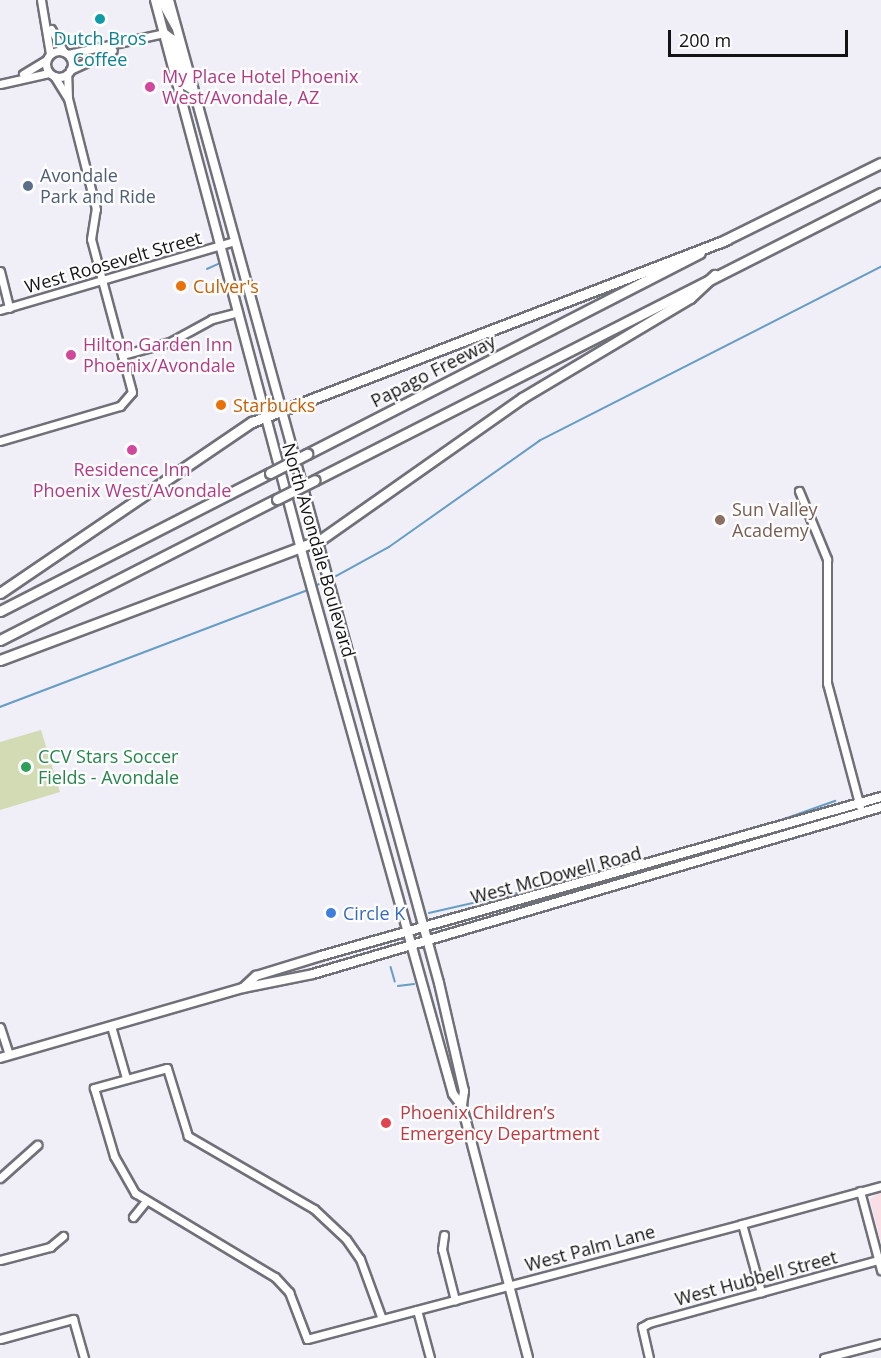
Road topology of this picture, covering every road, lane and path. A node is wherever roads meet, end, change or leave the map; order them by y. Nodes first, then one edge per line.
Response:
1 (42, 0) edge
2 (155, 0) edge
3 (161, 0) edge
4 (169, 0) edge
5 (48, 24) junction
6 (176, 27) junction
7 (164, 33) junction
8 (117, 47) junction
9 (66, 53) junction
10 (48, 57) junction
11 (69, 72) junction
12 (52, 74) junction
13 (19, 78) junction
14 (0, 84) edge
15 (193, 90) junction
16 (68, 98) junction
17 (881, 163) edge
18 (881, 193) edge
19 (726, 240) junction
20 (234, 241) junction
21 (221, 245) junction
22 (0, 271) edge
23 (715, 275) junction
24 (102, 281) junction
25 (9, 308) junction
26 (0, 310) edge
27 (238, 312) junction
28 (122, 355) junction
29 (284, 408) junction
30 (265, 417) junction
31 (0, 441) edge
32 (799, 491) dead end
33 (320, 540) junction
34 (301, 549) junction
35 (0, 592) edge
36 (0, 611) edge
37 (0, 640) edge
38 (0, 660) edge
39 (379, 761) junction
40 (363, 765) junction
41 (881, 797) edge
42 (859, 803) junction
43 (881, 807) edge
44 (862, 813) junction
45 (424, 927) junction
46 (410, 931) junction
47 (428, 941) junction
48 (414, 945) junction
49 (243, 988) junction
50 (111, 1026) junction
51 (0, 1027) edge
52 (4, 1057) edge
53 (126, 1078) junction
54 (462, 1106) junction
55 (37, 1145) dead end
56 (0, 1178) edge
57 (881, 1186) edge
58 (860, 1191) junction
59 (145, 1202) junction
60 (133, 1217) dead end
61 (742, 1224) junction
62 (444, 1235) dead end
63 (63, 1236) dead end
64 (0, 1260) edge
65 (878, 1260) junction
66 (881, 1270) edge
67 (508, 1286) junction
68 (761, 1292) junction
69 (455, 1300) junction
70 (417, 1310) junction
71 (382, 1320) junction
72 (0, 1339) edge
73 (881, 1343) edge
74 (84, 1358) edge
75 (430, 1358) edge
76 (528, 1358) edge
77 (649, 1358) edge
78 (824, 1358) edge

1 - 5 street
2 - 7 main road, North Avondale Boulevard
3 - 6 main road
4 - 6 main road, North Avondale Boulevard
5 - 9 street
5 - 10 street
6 - 15 main road, North Avondale Boulevard
7 - 8 street
7 - 15 main road
7 - 21 main road, North Avondale Boulevard
8 - 9 street
8 - 11 street
9 - 10 street
9 - 11 street
10 - 12 street
10 - 13 street
11 - 12 street
11 - 16 street
12 - 13 street
12 - 16 street
13 - 14 street
15 - 20 main road, North Avondale Boulevard
16 - 24 street
17 - 19 highway, Papago Freeway
18 - 23 highway
19 - 29 highway
19 - 36 highway, Papago Freeway, bridge
20 - 21 street, West Roosevelt Street
20 - 29 main road, North Avondale Boulevard
21 - 24 street, West Roosevelt Street
21 - 27 main road, North Avondale Boulevard
22 - 25 street
23 - 33 highway
23 - 37 highway, bridge
24 - 25 street, West Roosevelt Street
24 - 28 street
25 - 26 street, West Roosevelt Street
27 - 28 street
27 - 30 main road, North Avondale Boulevard
28 - 31 street
29 - 30 highway
29 - 33 main road, North Avondale Boulevard
30 - 34 main road, North Avondale Boulevard
30 - 35 highway
32 - 42 street
33 - 34 highway
33 - 39 main road, North Avondale Boulevard
34 - 38 highway
34 - 40 main road, North Avondale Boulevard
39 - 40 main road
39 - 45 main road, North Avondale Boulevard
40 - 46 main road, North Avondale Boulevard
41 - 42 main road, West McDowell Road
42 - 44 street
42 - 45 main road, West McDowell Road
43 - 44 main road, West McDowell Road
44 - 47 main road, West McDowell Road
45 - 46 main road, West McDowell Road
45 - 47 main road, North Avondale Boulevard
46 - 48 main road, North Avondale Boulevard
46 - 49 main road, West McDowell Road
47 - 48 main road, West McDowell Road
47 - 54 main road, North Avondale Boulevard
48 - 49 main road, West McDowell Road
48 - 54 main road, North Avondale Boulevard
49 - 50 main road, West McDowell Road
50 - 52 main road, West McDowell Road
50 - 53 street
51 - 52 street
53 - 59 street
53 - 71 street
54 - 67 main road, North Avondale Boulevard
55 - 56 street
57 - 58 street, West Palm Lane
58 - 61 street, West Palm Lane
58 - 65 street
59 - 60 street
59 - 71 street, West Palm Lane
61 - 67 street, West Palm Lane
61 - 68 street
62 - 69 street
63 - 64 street
65 - 66 street
65 - 68 street, West Hubbell Street
67 - 69 street, West Palm Lane
67 - 76 main road, North Avondale Boulevard
68 - 77 street, West Hubbell Street
69 - 70 street, West Palm Lane
70 - 71 street, West Palm Lane
70 - 75 street
72 - 74 street
73 - 78 street

